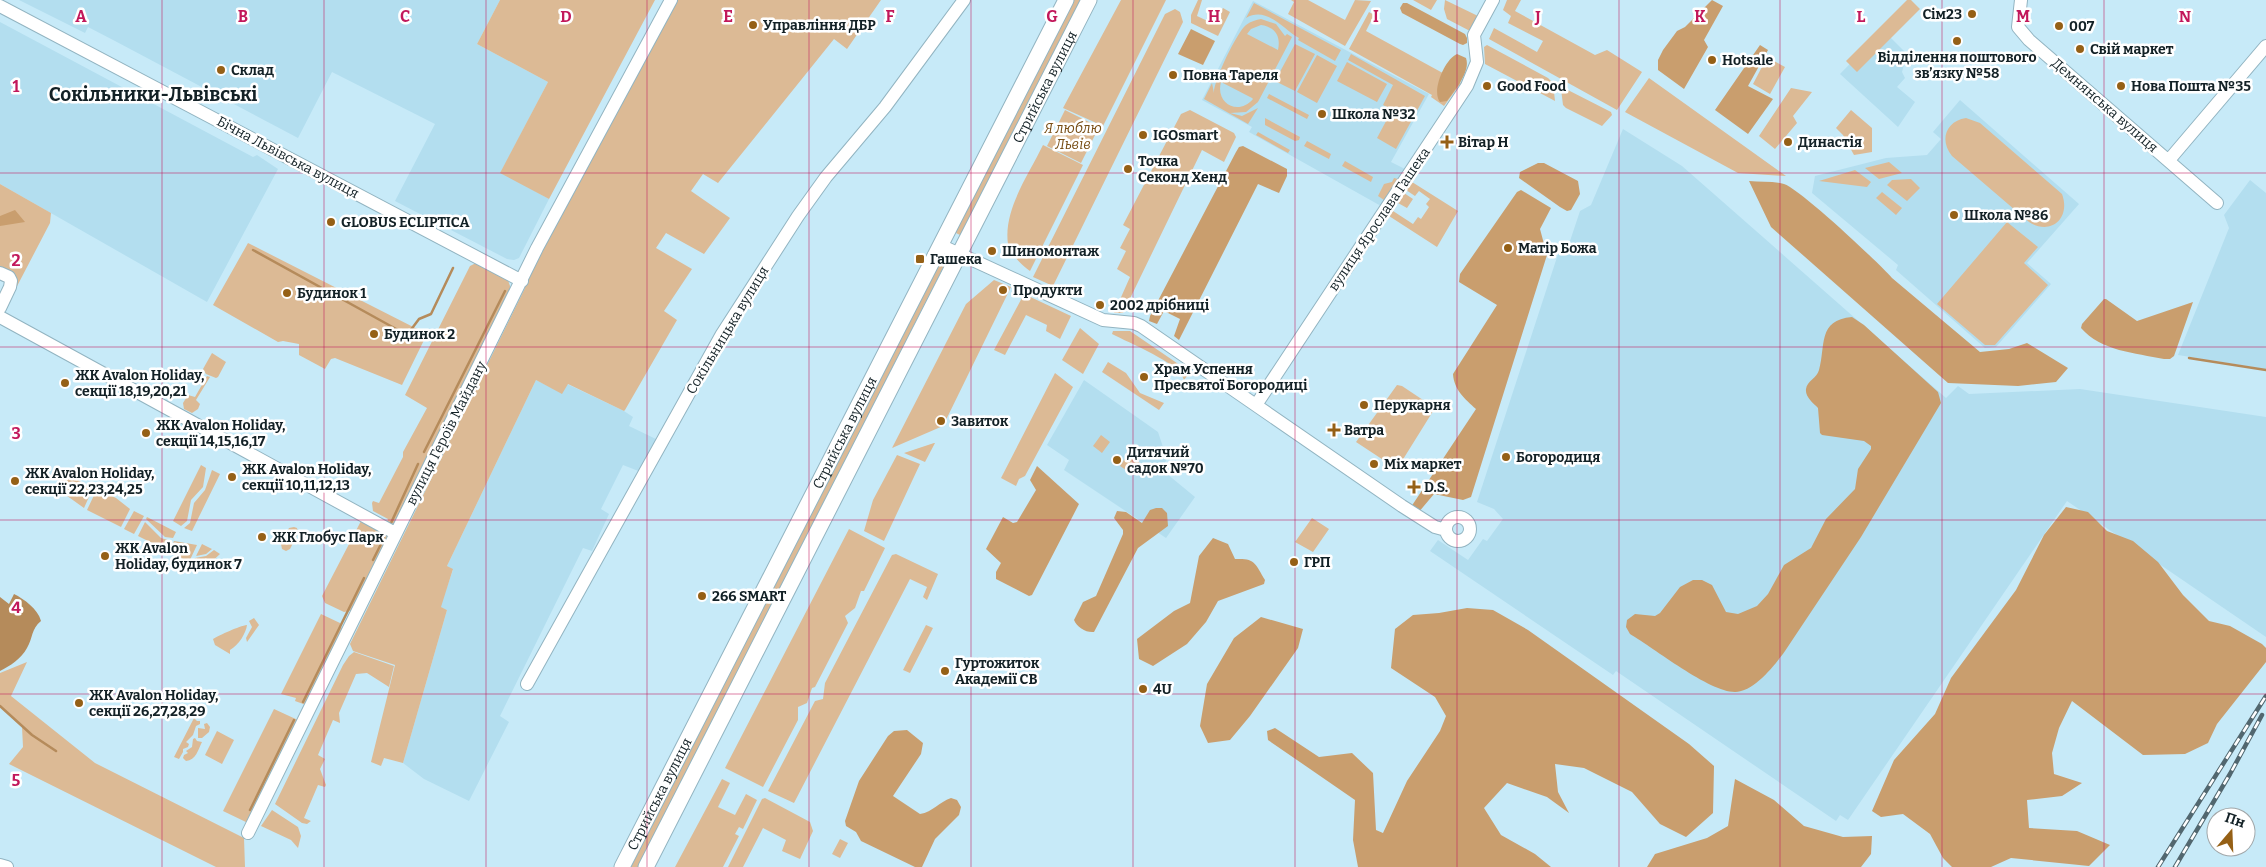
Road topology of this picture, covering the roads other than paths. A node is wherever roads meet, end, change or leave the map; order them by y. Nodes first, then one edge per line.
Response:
1 (671, 0) edge
2 (964, 0) edge
3 (1066, 0) edge
4 (1089, 0) edge
5 (1493, 0) edge
6 (2021, 0) edge
7 (0, 6) edge
8 (2266, 46) edge
9 (2169, 160) junction
10 (2217, 204) dead end
11 (940, 245) junction
12 (961, 254) junction
13 (0, 273) edge
14 (522, 281) junction
15 (0, 308) edge
16 (0, 317) edge
17 (1256, 405) junction
18 (1446, 530) dead end
19 (395, 533) junction
20 (527, 684) dead end
21 (248, 833) dead end
22 (0, 865) edge
23 (7, 867) edge
24 (622, 867) edge
25 (646, 867) edge

1 - 14 street, вулиця Героїв Майдану
2 - 20 street, Сокільницька вулиця
3 - 11 main road, Стрийська вулиця
4 - 12 main road, Стрийська вулиця
5 - 17 street, вулиця Ярослава Гашека
6 - 9 street, Демнянська вулиця
7 - 14 street, Бічна Львівська вулиця
8 - 9 street, Демнянська вулиця
9 - 10 street, Демнянська вулиця
11 - 12 street
11 - 24 main road, Стрийська вулиця
12 - 17 street
12 - 25 main road, Стрийська вулиця
13 - 15 street
14 - 19 street, вулиця Героїв Майдану
16 - 19 street
17 - 18 street
19 - 21 street, вулиця Героїв Майдану
22 - 23 street

